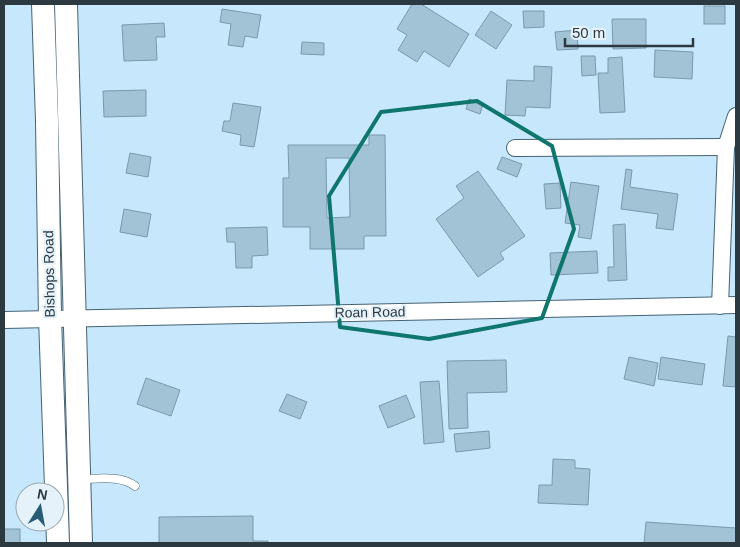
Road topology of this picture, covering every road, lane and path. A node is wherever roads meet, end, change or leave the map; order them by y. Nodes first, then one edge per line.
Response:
1 (66, 4) edge
2 (41, 6) edge
3 (736, 116) edge
4 (726, 147) junction
5 (514, 148) dead end
6 (736, 305) edge
7 (720, 306) junction
8 (50, 318) junction
9 (74, 318) junction
10 (4, 320) edge
11 (79, 479) junction
12 (134, 486) dead end
13 (58, 543) edge
14 (81, 543) edge

1 - 9 main road, Bishops Road
2 - 8 main road, Bishops Road
3 - 4 street
4 - 5 street
4 - 7 street
6 - 7 street, Roan Road
7 - 9 street, Roan Road
8 - 9 street, Roan Road
8 - 10 street, Roan Road
8 - 13 main road, Bishops Road
9 - 11 main road, Bishops Road
11 - 12 lane
11 - 14 main road, Bishops Road

